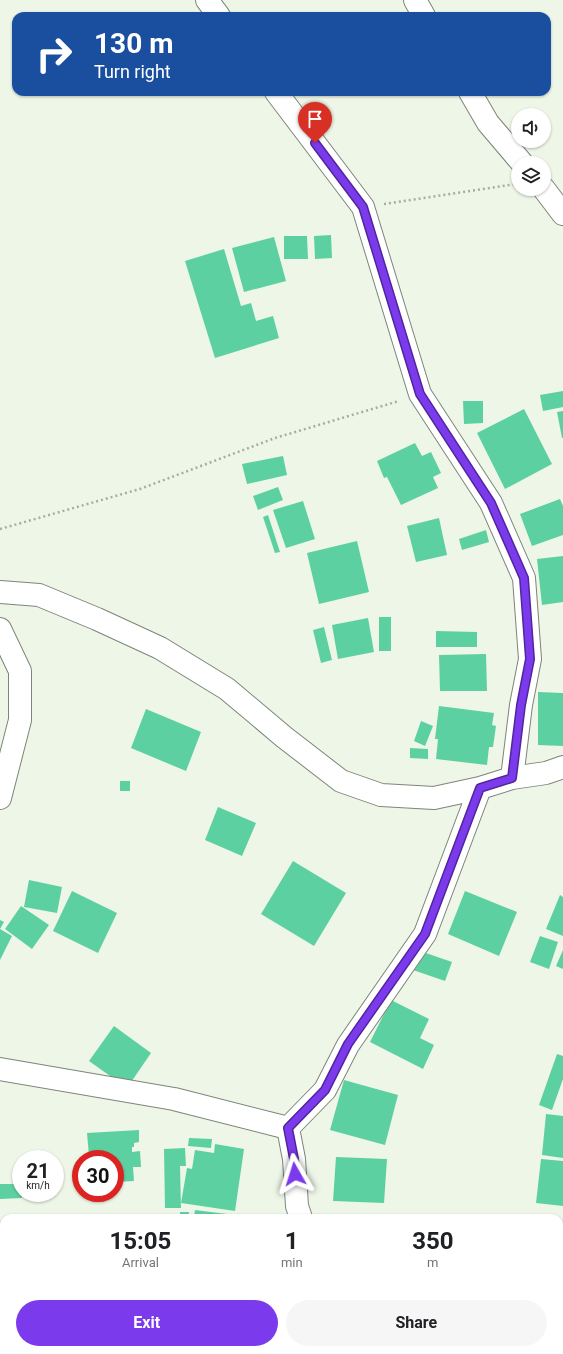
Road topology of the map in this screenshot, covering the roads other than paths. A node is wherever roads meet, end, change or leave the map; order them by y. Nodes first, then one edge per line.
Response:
1 (207, 0) edge
2 (415, 0) edge
3 (216, 12) edge
4 (422, 12) edge
5 (279, 96) edge
6 (472, 96) edge
7 (516, 156) edge
8 (549, 196) edge
9 (563, 214) edge
10 (0, 592) edge
11 (0, 629) edge
12 (563, 767) edge
13 (512, 778) junction
14 (480, 788) junction
15 (0, 798) edge
16 (0, 1069) edge
17 (288, 1128) junction
18 (300, 1214) edge

1 - 3 street
2 - 4 street
5 - 13 street
6 - 7 street
8 - 9 street
10 - 14 street
11 - 15 street
12 - 13 street
13 - 14 street
14 - 17 street
16 - 17 street
17 - 18 street

